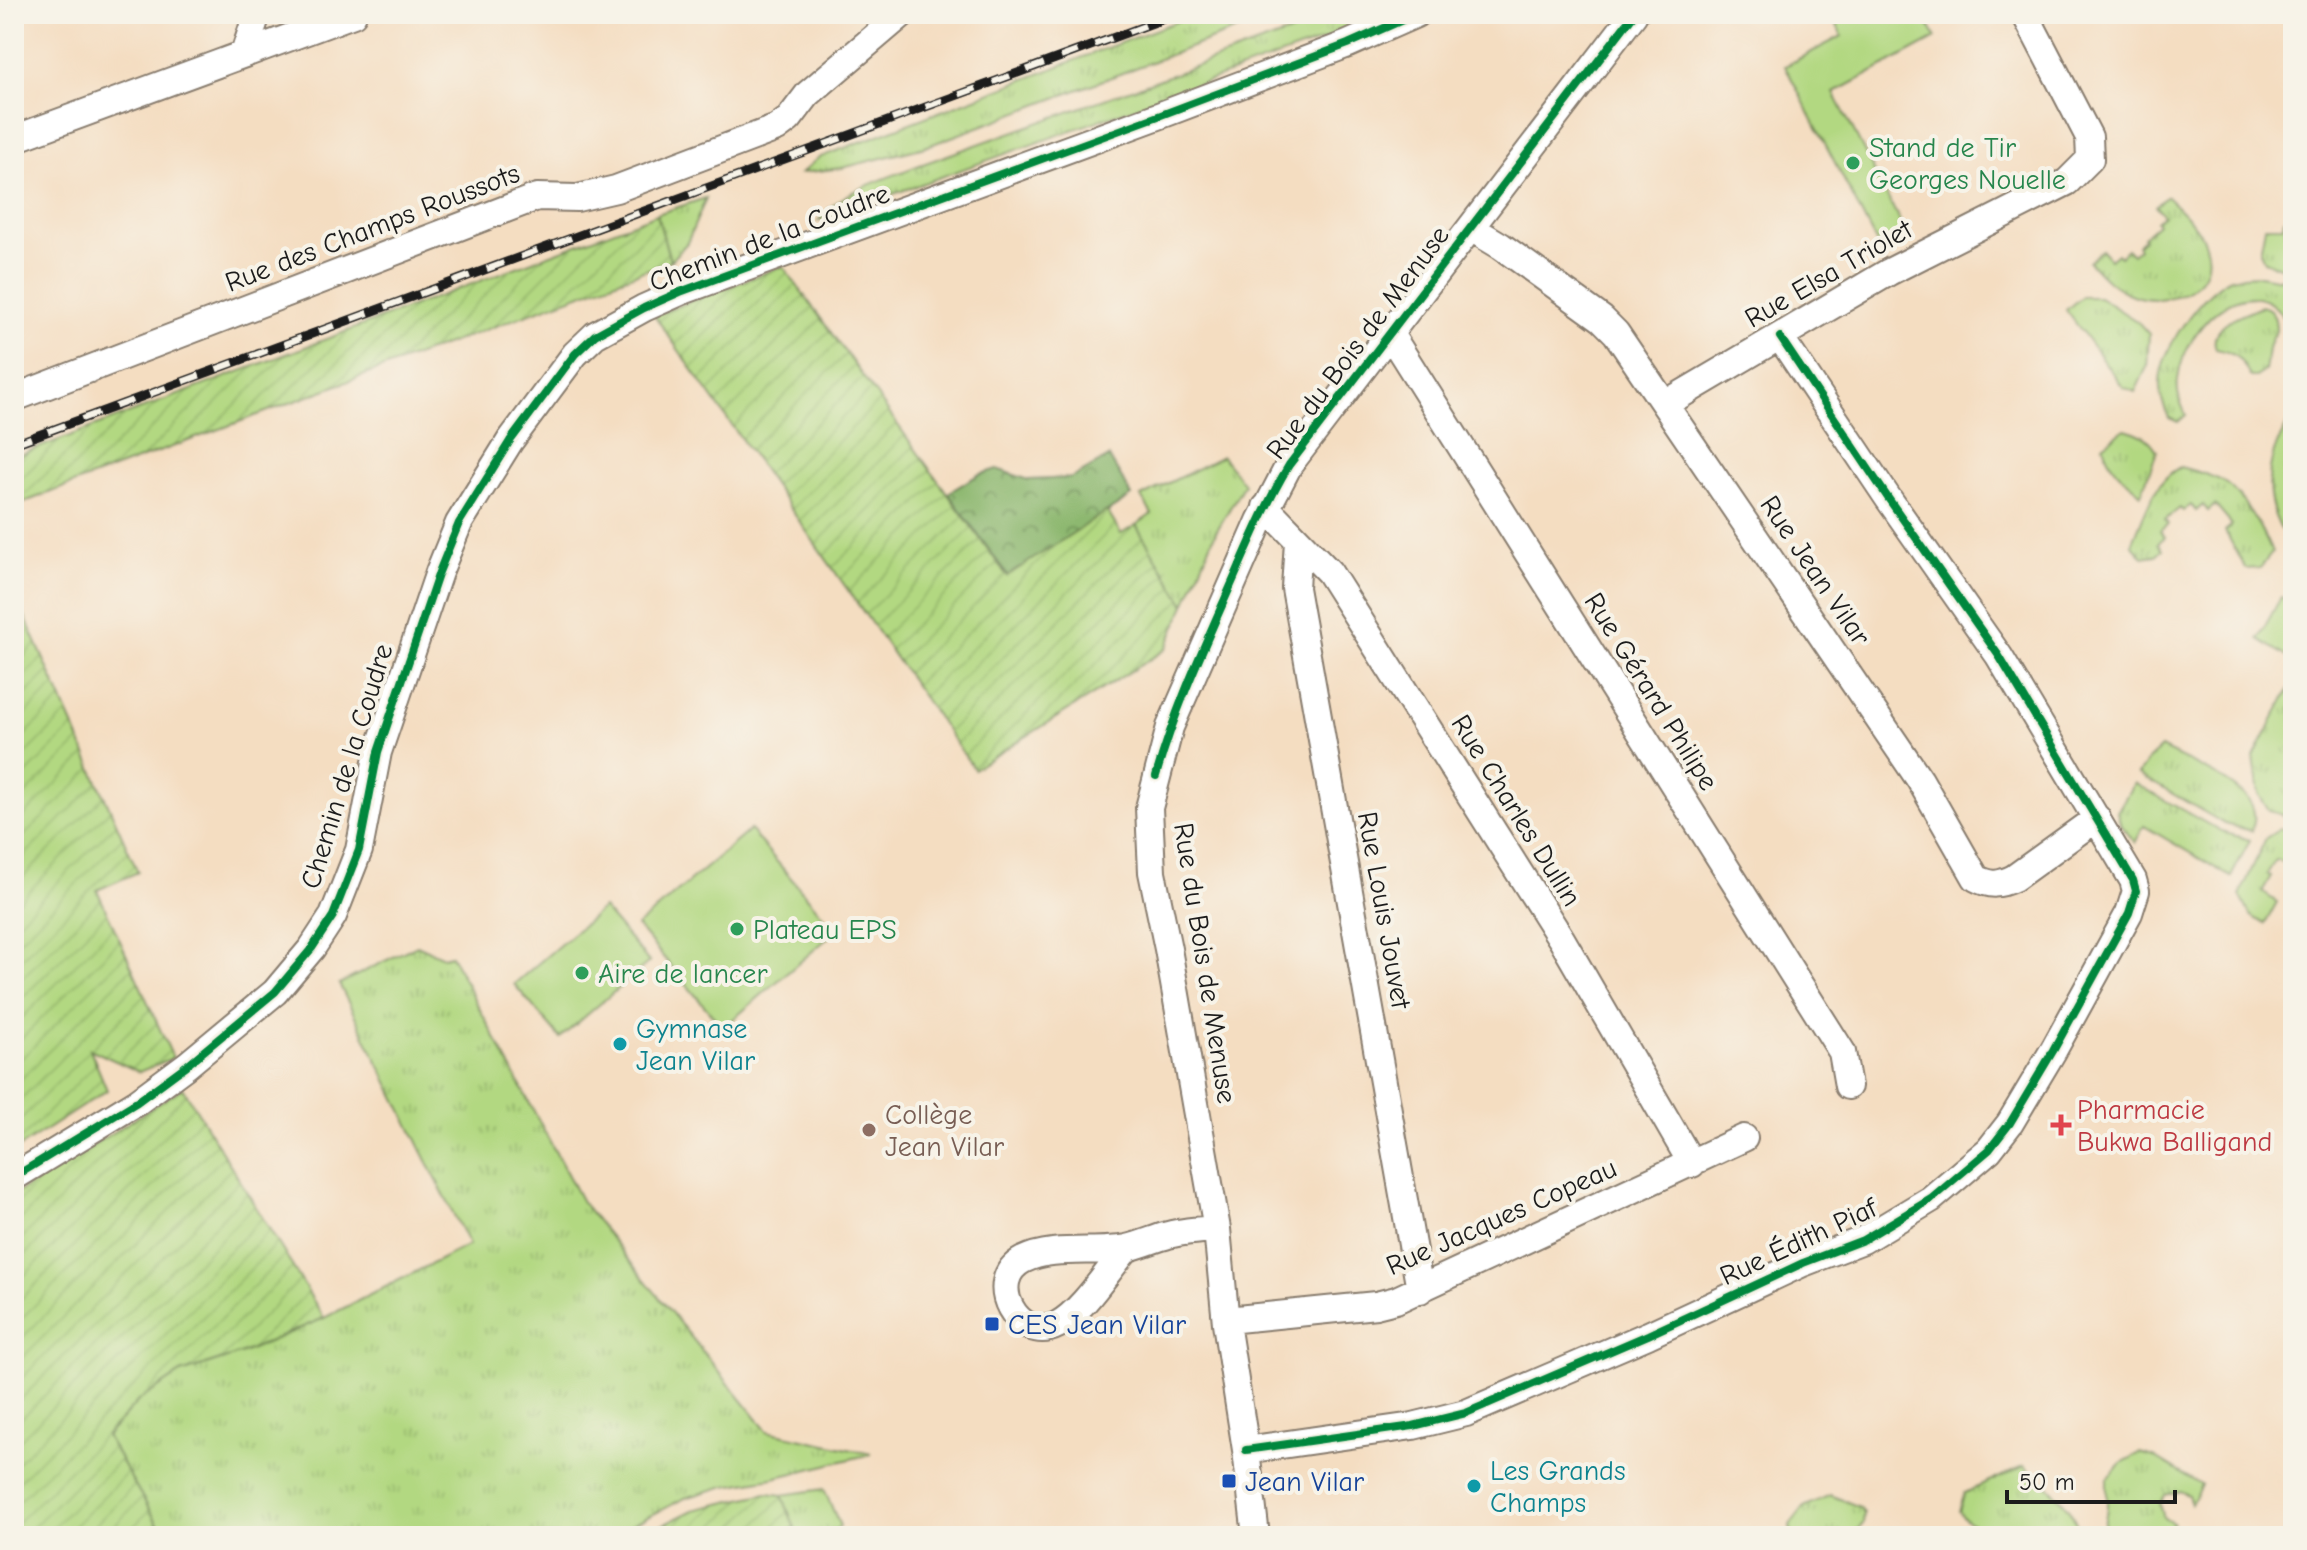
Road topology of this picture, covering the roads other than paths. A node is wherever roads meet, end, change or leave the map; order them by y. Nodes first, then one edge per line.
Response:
1 (257, 14) edge
2 (353, 14) edge
3 (902, 14) edge
4 (1416, 14) edge
5 (1634, 14) edge
6 (2025, 14) edge
7 (244, 54) junction
8 (14, 139) edge
9 (1471, 228) junction
10 (1390, 334) junction
11 (1780, 337) junction
12 (14, 398) edge
13 (1665, 404) junction
14 (1266, 507) junction
15 (1298, 541) junction
16 (2097, 818) junction
17 (1848, 1086) dead end
18 (1744, 1138) dead end
19 (1692, 1164) junction
20 (14, 1177) edge
21 (1217, 1229) junction
22 (1127, 1248) dead end
23 (1420, 1290) junction
24 (1226, 1323) junction
25 (1246, 1450) junction
26 (1256, 1536) edge

1 - 7 street
2 - 7 street
3 - 12 street, Rue des Champs Roussots
4 - 20 street, Chemin de la Coudre
5 - 9 street, Rue du Bois de Menuse
6 - 11 street, Rue Elsa Triolet
7 - 8 street
9 - 10 street, Rue du Bois de Menuse
9 - 13 street, Rue Jean Vilar
10 - 14 street, Rue du Bois de Menuse
10 - 17 street, Rue Gérard Philipe
11 - 13 street, Rue Elsa Triolet
11 - 16 street, Rue Édith Piaf
13 - 16 street, Rue Jean Vilar
14 - 15 street, Rue Charles Dullin
14 - 21 street, Rue du Bois de Menuse
15 - 19 street, Rue Charles Dullin
15 - 23 street, Rue Louis Jouvet
16 - 25 street, Rue Édith Piaf
18 - 19 street, Rue Jacques Copeau
19 - 23 street, Rue Jacques Copeau
21 - 22 street
21 - 24 street, Rue du Bois de Menuse
23 - 24 street, Rue Jacques Copeau
24 - 25 street, Rue du Bois de Menuse
25 - 26 street, Rue du Bois de Menuse

